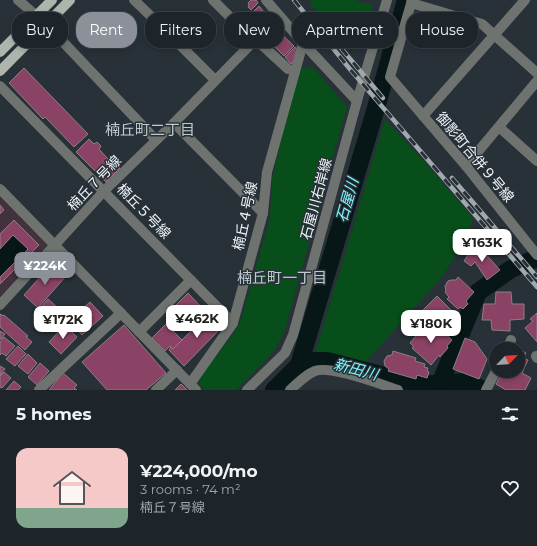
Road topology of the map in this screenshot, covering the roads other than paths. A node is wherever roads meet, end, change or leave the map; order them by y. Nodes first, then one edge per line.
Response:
1 (18, 0) edge
2 (52, 0) edge
3 (70, 0) edge
4 (134, 0) edge
5 (213, 0) edge
6 (266, 0) edge
7 (387, 0) edge
8 (525, 0) edge
9 (411, 1) edge
10 (32, 12) edge
11 (41, 12) edge
12 (58, 12) edge
13 (225, 12) edge
14 (276, 12) edge
15 (284, 22) edge
16 (292, 31) edge
17 (494, 35) junction
18 (12, 40) edge
19 (68, 47) edge
20 (23, 48) edge
21 (247, 48) edge
22 (266, 48) edge
23 (302, 48) edge
24 (308, 48) edge
25 (0, 52) edge
26 (288, 69) dead end
27 (0, 71) edge
28 (537, 73) edge
29 (215, 80) junction
30 (537, 81) edge
31 (0, 86) edge
32 (357, 101) junction
33 (423, 116) junction
34 (174, 123) junction
35 (499, 127) junction
36 (156, 140) junction
37 (537, 160) edge
38 (466, 166) junction
39 (0, 189) edge
40 (104, 191) junction
41 (262, 212) junction
42 (54, 245) junction
43 (537, 255) edge
44 (191, 280) junction
45 (0, 305) edge
46 (121, 313) junction
47 (233, 323) junction
48 (139, 332) junction
49 (177, 370) junction
50 (492, 378) edge
51 (194, 387) edge
52 (487, 389) edge
53 (38, 390) edge
54 (156, 390) edge
55 (247, 390) edge
56 (290, 390) edge
57 (398, 390) edge

1 - 10 street
2 - 11 main road
3 - 12 main road
4 - 29 street
5 - 13 street
6 - 14 street
7 - 32 street, 石屋川右岸線
8 - 17 street
9 - 17 street
9 - 33 street, 御影町合併９号線
15 - 16 street
17 - 28 street
17 - 33 street
18 - 25 main road
19 - 36 street
20 - 27 main road
21 - 29 street, 楠丘７号線
22 - 26 street
23 - 41 street, 楠丘４号線
24 - 32 street
29 - 34 street, 楠丘７号線
30 - 35 street
31 - 40 street, 楠丘５号線
32 - 55 street, 石屋川右岸線
33 - 38 street, 御影町合併９号線
34 - 36 street, 楠丘７号線
34 - 41 street
35 - 37 street
35 - 38 street
36 - 40 street, 楠丘７号線
38 - 43 street, 御影町合併９号線
39 - 42 street
40 - 42 street, 楠丘７号線
40 - 44 street, 楠丘５号線
41 - 47 street, 楠丘４号線
42 - 45 street, 楠丘７号線
42 - 46 street
44 - 47 street, 楠丘５号線
44 - 48 street
46 - 48 street
46 - 53 street
47 - 51 street, 楠丘４号線
48 - 49 street
49 - 51 street
49 - 54 street
50 - 52 street
56 - 57 street

